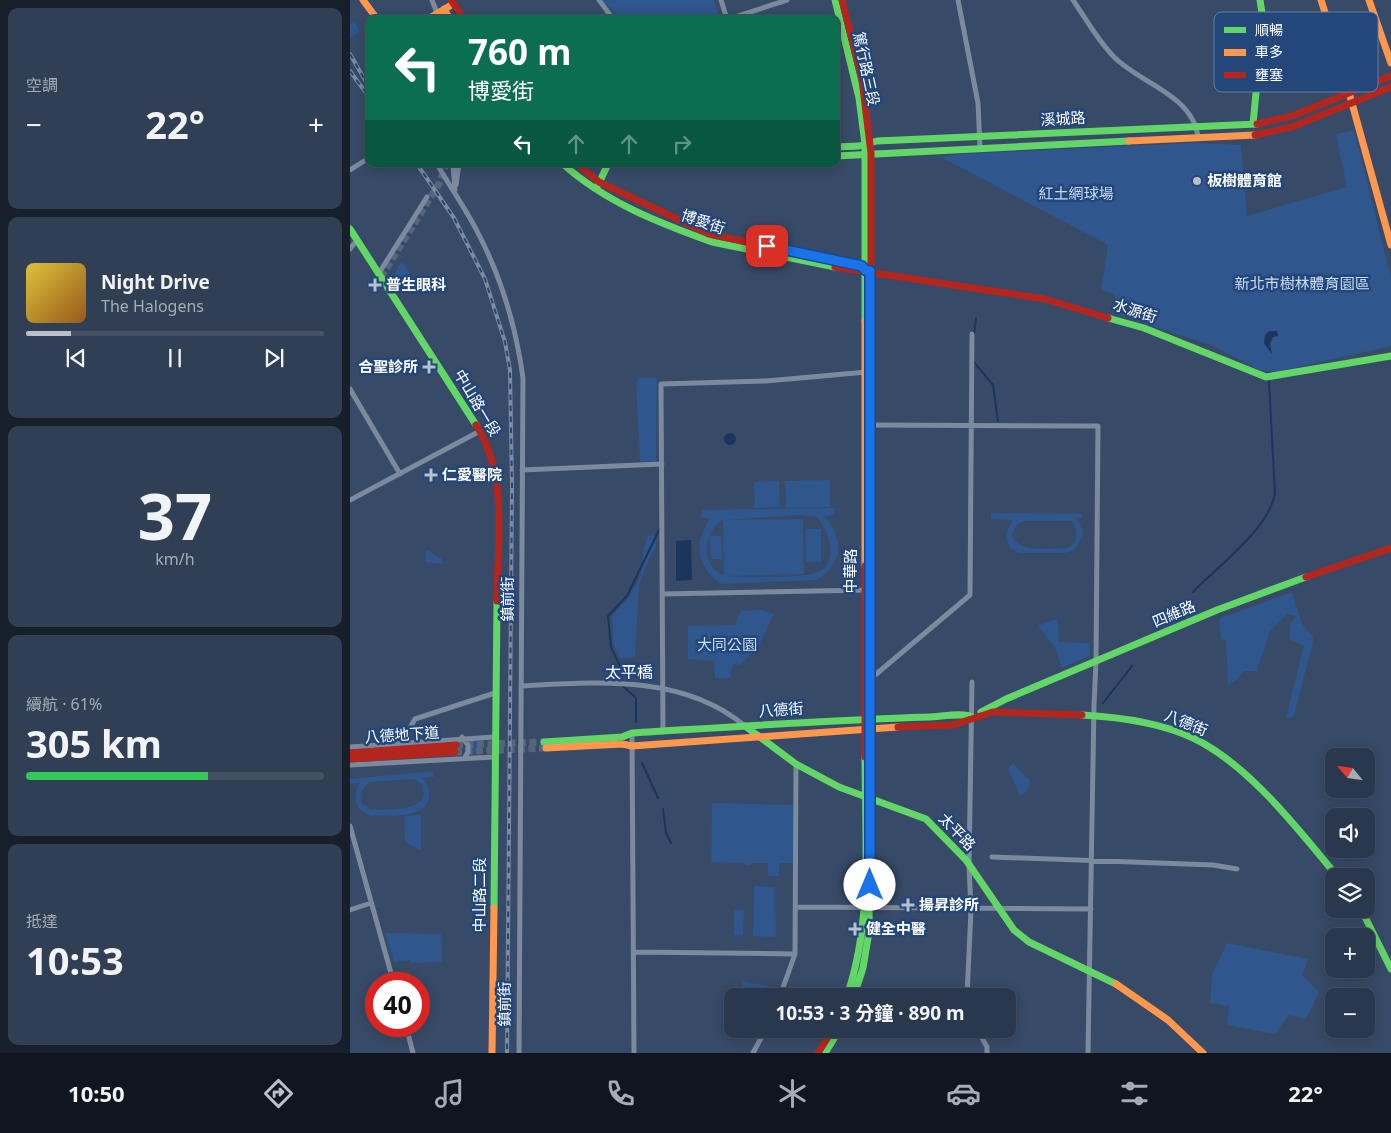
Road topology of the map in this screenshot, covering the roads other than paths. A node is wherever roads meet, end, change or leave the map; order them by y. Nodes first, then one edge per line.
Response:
1 (363, 0) edge
2 (432, 0) edge
3 (599, 0) edge
4 (721, 0) edge
5 (835, 0) edge
6 (842, 0) edge
7 (958, 0) edge
8 (1073, 0) edge
9 (1321, 0) edge
10 (1369, 0) edge
11 (454, 1) edge
12 (786, 1) edge
13 (1325, 12) edge
14 (1373, 12) edge
15 (441, 13) edge
16 (374, 15) edge
17 (462, 15) edge
18 (610, 15) edge
19 (727, 15) edge
20 (741, 15) edge
21 (839, 15) edge
22 (840, 20) edge
23 (1378, 26) edge
24 (1391, 63) edge
25 (1391, 76) edge
26 (1378, 81) edge
27 (1391, 87) edge
28 (1257, 92) edge
29 (1349, 92) edge
30 (1351, 92) edge
31 (1255, 124) junction
32 (1196, 125) junction
33 (980, 136) junction
34 (1198, 137) junction
35 (868, 143) junction
36 (840, 147) edge
37 (980, 148) junction
38 (868, 153) junction
39 (840, 156) edge
40 (365, 161) edge
41 (440, 167) edge
42 (453, 167) edge
43 (458, 167) edge
44 (567, 167) edge
45 (581, 167) edge
46 (606, 167) edge
47 (350, 170) edge
48 (599, 182) junction
49 (595, 190) junction
50 (456, 193) junction
51 (427, 198) dead end
52 (350, 229) edge
53 (357, 240) junction
54 (1391, 245) edge
55 (350, 249) edge
56 (868, 270) junction
57 (379, 273) junction
58 (972, 334) dead end
59 (1391, 356) edge
60 (867, 372) junction
61 (350, 389) edge
62 (867, 425) junction
63 (971, 426) junction
64 (480, 431) junction
65 (662, 464) junction
66 (522, 470) junction
67 (400, 474) junction
68 (350, 500) edge
69 (1391, 548) edge
70 (867, 590) junction
71 (662, 594) junction
72 (1096, 661) junction
73 (868, 681) junction
74 (972, 682) dead end
75 (521, 686) junction
76 (663, 690) junction
77 (495, 693) junction
78 (1094, 716) junction
79 (972, 717) junction
80 (867, 719) junction
81 (745, 726) junction
82 (867, 729) junction
83 (663, 732) junction
84 (632, 733) junction
85 (494, 736) junction
86 (462, 737) junction
87 (761, 738) junction
88 (622, 741) junction
89 (401, 743) junction
90 (545, 745) tunnel mouth
91 (632, 746) junction
92 (350, 747) edge
93 (350, 753) edge
94 (494, 756) junction
95 (465, 757) junction
96 (350, 759) edge
97 (796, 764) junction
98 (350, 765) edge
99 (867, 798) junction
100 (350, 826) edge
101 (992, 857) dead end
102 (1091, 861) junction
103 (969, 865) junction
104 (1330, 868) edge
105 (1237, 869) dead end
106 (371, 903) junction
107 (796, 907) junction
108 (866, 909) junction
109 (1091, 909) junction
110 (350, 910) edge
111 (971, 910) junction
112 (1000, 910) junction
113 (1366, 918) edge
114 (633, 952) junction
115 (795, 954) junction
116 (1391, 969) edge
117 (391, 972) edge
118 (1090, 972) junction
119 (783, 988) edge
120 (850, 988) edge
121 (857, 988) edge
122 (967, 988) edge
123 (409, 1037) edge
124 (761, 1038) edge
125 (827, 1038) edge
126 (834, 1038) edge
127 (983, 1038) edge
128 (413, 1053) edge
129 (492, 1053) edge
130 (519, 1053) edge
131 (634, 1053) edge
132 (753, 1053) edge
133 (818, 1053) edge
134 (825, 1053) edge
135 (987, 1053) edge
136 (1088, 1053) edge
137 (1203, 1053) edge

1 - 16 street
2 - 15 street
3 - 18 street
4 - 19 street
5 - 21 street, 篤行路三段
6 - 35 street, 篤行路三段
7 - 33 street
8 - 32 street
9 - 13 street
10 - 14 street
11 - 15 street
11 - 17 street
12 - 20 street
22 - 35 street, 篤行路三段
23 - 24 street
25 - 26 street, 溪城路, bridge
27 - 34 street, 溪城路, bridge
28 - 31 street
29 - 54 street
30 - 31 street, 溪城路, bridge
31 - 32 street, 溪城路
32 - 33 street, 溪城路
32 - 34 street
33 - 35 street, 溪城路
33 - 37 street
34 - 37 street, 溪城路
35 - 36 street, 溪城路
35 - 38 street, 中華路
37 - 38 street, 溪城路
38 - 39 street, 溪城路
38 - 56 street, 中華路
40 - 47 street
41 - 50 street, 鎮前街
42 - 50 street
43 - 50 street
44 - 49 street, 博愛街
45 - 48 street, 博愛街
46 - 48 street
48 - 49 street
48 - 56 street, 博愛街
49 - 56 street, 博愛街
50 - 66 street, 鎮前街
51 - 57 street
52 - 53 street, 中山路一段
53 - 55 street
53 - 57 street, 中山路一段
56 - 59 street, 水源街
56 - 60 street, 中華路
57 - 64 street, 中山路一段
58 - 63 street
60 - 62 street, 中華路
60 - 65 street
61 - 67 street
62 - 63 street
62 - 70 street, 中華路
63 - 72 street
63 - 73 street
64 - 67 street
64 - 77 street, 中山路一段
65 - 66 street
65 - 71 street
66 - 75 street, 鎮前街
67 - 68 street
69 - 72 street, 四維路
70 - 71 street
70 - 73 street, 中華路
71 - 76 street
72 - 78 street
72 - 79 street, 四維路
73 - 80 street, 中華路
74 - 79 street
75 - 76 street, 太平路
75 - 130 street, 鎮前街
76 - 81 street, 太平路
76 - 83 street
77 - 85 street, 中山路一段
77 - 89 street
78 - 79 street, 八德街
78 - 102 street
78 - 104 street, 八德街
79 - 80 street, 八德街
79 - 82 street, 八德街
79 - 103 street
80 - 81 street, 八德街
80 - 82 street, 中華路
81 - 83 street, 八德街
81 - 87 street, 太平路
82 - 87 street, 八德街
82 - 99 street, 中華路
83 - 84 street, 八德街
84 - 88 street, 八德街
84 - 91 street
85 - 86 street
85 - 94 street, 中山路二段
86 - 89 street
86 - 95 street
87 - 91 street, 八德街
87 - 97 street, 太平路
88 - 90 street
88 - 91 street, 八德街
89 - 92 street
91 - 114 street
93 - 96 street, 八德地下道
94 - 95 street
94 - 129 street, 中山路二段
95 - 98 street
97 - 99 street, 太平路
97 - 107 street
99 - 103 street, 太平路
99 - 108 street, 中華路
100 - 106 street
101 - 102 street
102 - 105 street
102 - 109 street
103 - 111 street
103 - 112 street, 太平路
106 - 110 street
106 - 117 street
107 - 108 street
107 - 115 street
108 - 111 street
108 - 120 street, 中華路
108 - 121 street, 中華路
109 - 112 street
109 - 118 street
111 - 112 street
111 - 122 street
112 - 118 street, 太平路
113 - 116 street
114 - 115 street
114 - 131 street
115 - 119 street
118 - 136 street
118 - 137 street, 太平路
123 - 128 street
124 - 132 street
125 - 133 street
126 - 134 street
127 - 135 street

